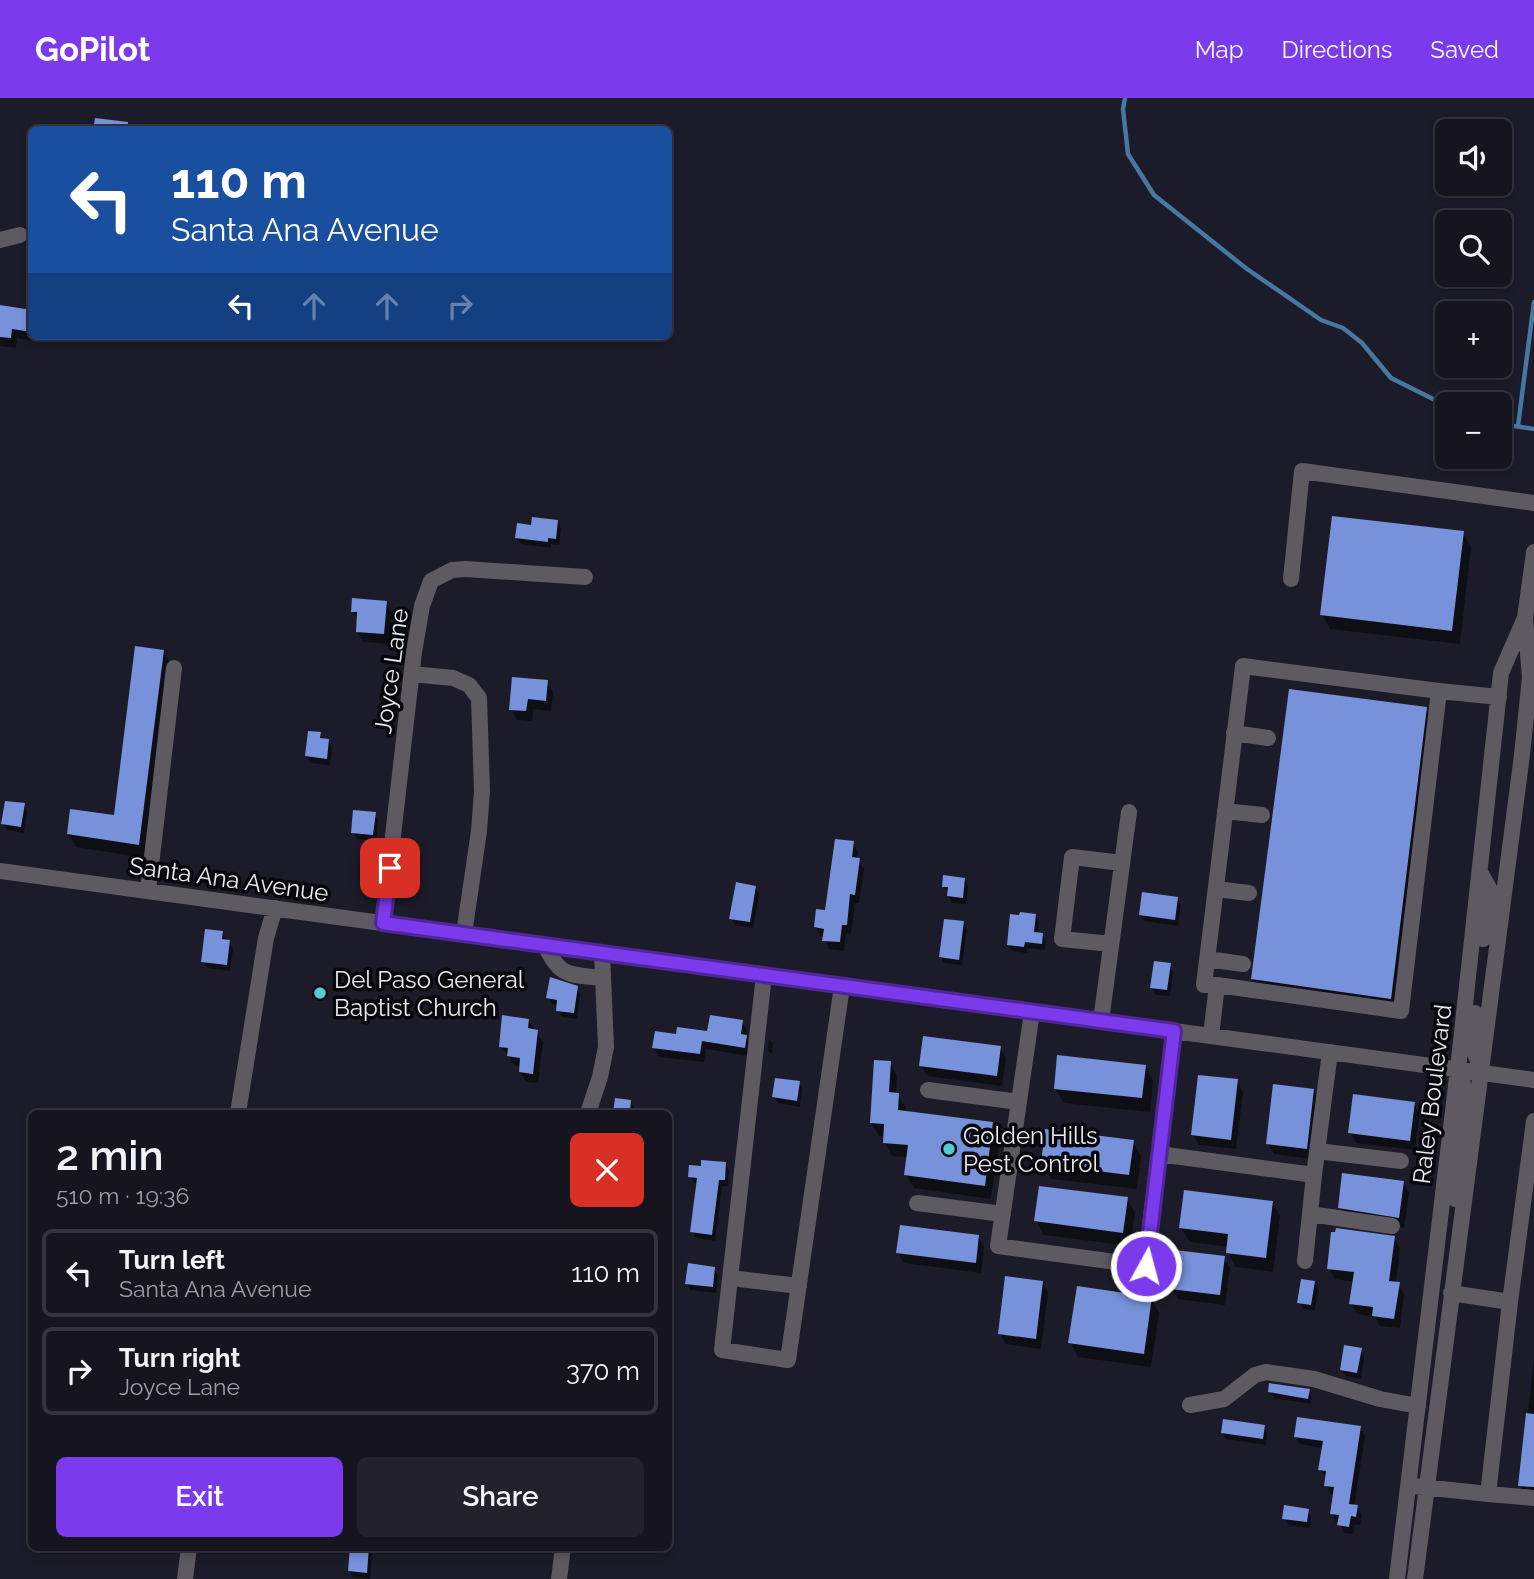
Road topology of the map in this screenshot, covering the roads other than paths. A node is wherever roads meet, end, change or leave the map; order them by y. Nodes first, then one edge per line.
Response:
1 (20, 235) dead end
2 (0, 240) edge
3 (1534, 503) edge
4 (1534, 552) edge
5 (585, 577) dead end
6 (1291, 579) dead end
7 (1525, 618) junction
8 (174, 668) dead end
9 (412, 674) junction
10 (1439, 691) junction
11 (1499, 697) junction
12 (1234, 733) junction
13 (1268, 738) dead end
14 (1528, 756) edge
15 (1225, 811) junction
16 (1129, 812) dead end
17 (1262, 815) dead end
18 (1122, 863) junction
19 (0, 871) edge
20 (1480, 872) junction
21 (1216, 889) junction
22 (148, 891) junction
23 (1249, 893) dead end
24 (275, 908) junction
25 (383, 923) junction
26 (464, 934) junction
27 (1111, 944) junction
28 (545, 945) junction
29 (601, 953) junction
30 (1207, 959) junction
31 (1242, 964) dead end
32 (764, 975) junction
33 (602, 978) junction
34 (1217, 985) junction
35 (842, 986) junction
36 (1032, 1012) junction
37 (1101, 1021) junction
38 (1174, 1031) junction
39 (1211, 1036) junction
40 (1330, 1052) junction
41 (1458, 1069) junction
42 (1482, 1072) junction
43 (1534, 1080) edge
44 (928, 1090) dead end
45 (1019, 1102) junction
46 (238, 1110) edge
47 (590, 1110) edge
48 (1534, 1121) edge
49 (1317, 1151) junction
50 (1159, 1154) junction
51 (1401, 1161) dead end
52 (1314, 1175) junction
53 (918, 1203) dead end
54 (1003, 1214) junction
55 (1310, 1214) junction
56 (1461, 1225) junction
57 (1392, 1226) dead end
58 (1305, 1261) dead end
59 (730, 1278) junction
60 (799, 1286) junction
61 (1451, 1293) junction
62 (1510, 1302) junction
63 (1190, 1405) dead end
64 (1418, 1406) junction
65 (1417, 1486) junction
66 (1488, 1494) junction
67 (1534, 1498) edge
68 (188, 1551) edge
69 (562, 1551) edge
70 (185, 1579) edge
71 (559, 1579) edge
72 (1396, 1579) edge
73 (1415, 1579) edge

1 - 2 street
3 - 6 street
4 - 7 street, Raley Boulevard
5 - 9 street, Joyce Lane
7 - 11 street, Raley Boulevard
7 - 14 street, Raley Boulevard
8 - 22 street
9 - 25 street, Joyce Lane
9 - 26 street
10 - 11 street
10 - 12 street
10 - 34 street
11 - 20 street, Raley Boulevard
12 - 13 street
12 - 15 street
14 - 42 street, Raley Boulevard
15 - 17 street
15 - 21 street
16 - 18 street
18 - 27 street
18 - 27 street
19 - 22 street, Santa Ana Avenue
20 - 41 street, Raley Boulevard
20 - 42 street
21 - 23 street
21 - 30 street
22 - 24 street, Santa Ana Avenue
24 - 25 street, Santa Ana Avenue
24 - 46 street
25 - 26 street, Santa Ana Avenue
26 - 28 street, Santa Ana Avenue
27 - 37 street
28 - 29 street, Santa Ana Avenue
28 - 33 street
29 - 32 street, Santa Ana Avenue
29 - 33 street
30 - 31 street
30 - 34 street
32 - 35 street, Santa Ana Avenue
32 - 59 street
33 - 47 street
34 - 39 street
35 - 36 street, Santa Ana Avenue
35 - 60 street
36 - 37 street, Santa Ana Avenue
36 - 45 street
37 - 38 street, Santa Ana Avenue
38 - 39 street, Santa Ana Avenue
38 - 50 street
39 - 40 street, Santa Ana Avenue
40 - 41 street, Santa Ana Avenue
40 - 49 street
41 - 42 street, Santa Ana Avenue
41 - 56 street
41 - 64 street, Raley Boulevard
42 - 43 street, Santa Ana Avenue
42 - 56 street, Raley Boulevard
44 - 45 street
45 - 54 street
48 - 62 street
49 - 51 street
49 - 52 street
50 - 52 street
50 - 54 street
52 - 55 street
53 - 54 street
55 - 57 street
55 - 58 street
56 - 61 street, Raley Boulevard
59 - 60 street
59 - 60 street
61 - 62 street
61 - 65 street, Raley Boulevard
62 - 66 street
63 - 64 street
64 - 65 street, Raley Boulevard
65 - 66 street
65 - 72 street, Raley Boulevard
65 - 73 street, Raley Boulevard
66 - 67 street
68 - 70 street
69 - 71 street

